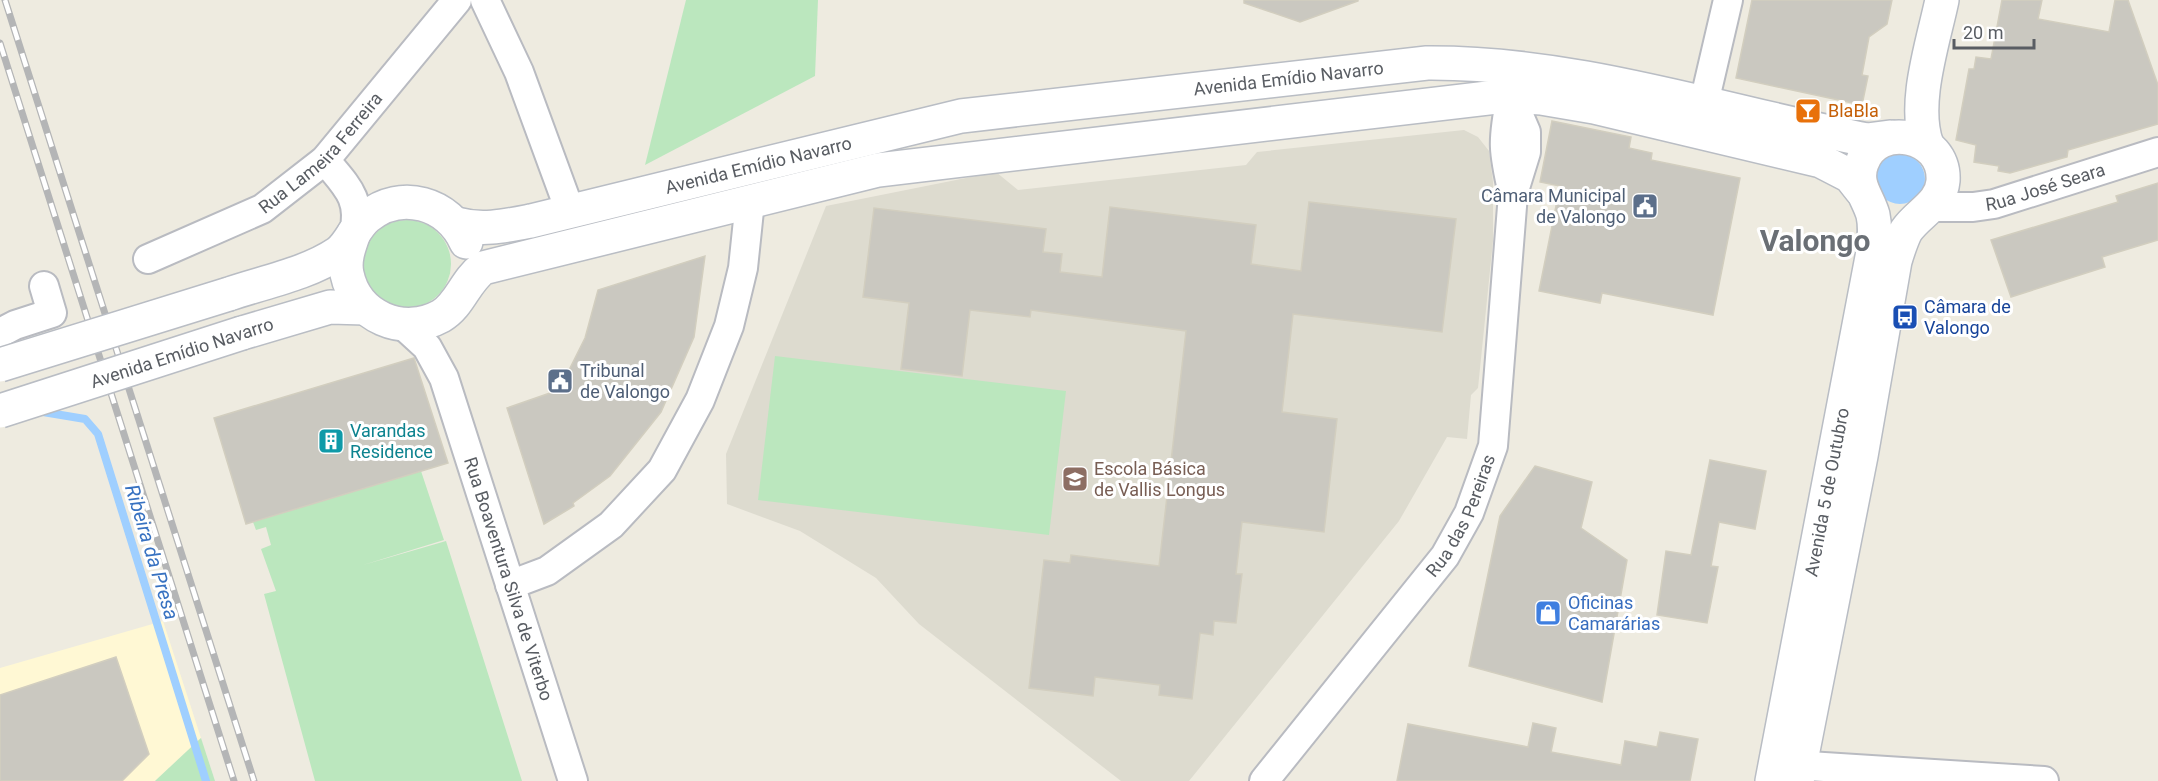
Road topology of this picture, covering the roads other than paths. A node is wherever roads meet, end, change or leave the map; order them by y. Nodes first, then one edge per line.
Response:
1 (457, 0) edge
2 (485, 0) edge
3 (1728, 0) edge
4 (1924, 0) edge
5 (1942, 0) edge
6 (1512, 82) junction
7 (1063, 103) junction
8 (1704, 103) junction
9 (1890, 137) junction
10 (1927, 145) junction
11 (1068, 147) junction
12 (2158, 152) edge
13 (324, 160) junction
14 (344, 183) junction
15 (1864, 196) junction
16 (750, 201) junction
17 (382, 207) junction
18 (570, 211) junction
19 (1925, 211) junction
20 (456, 224) junction
21 (354, 233) junction
22 (148, 259) dead end
23 (468, 282) junction
24 (44, 285) dead end
25 (365, 308) junction
26 (443, 315) junction
27 (403, 325) junction
28 (0, 333) edge
29 (0, 366) edge
30 (444, 378) junction
31 (0, 411) edge
32 (510, 585) junction
33 (1786, 773) edge
34 (573, 781) edge
35 (1264, 781) edge
36 (2044, 781) edge

1 - 13 street, Rua Lameira Ferreira
2 - 18 street
3 - 8 street
4 - 9 main road, Avenida 5 de Outubro
5 - 10 main road, Avenida 5 de Outubro
6 - 7 main road, Avenida Emídio Navarro
6 - 8 main road, Avenida Emídio Navarro
6 - 11 main road, Avenida Emídio Navarro
6 - 15 main road, Avenida Emídio Navarro
6 - 35 street, Rua das Pereiras
7 - 11 main road
7 - 18 main road, Avenida Emídio Navarro
8 - 9 main road, Avenida Emídio Navarro
9 - 10 main road
9 - 15 main road, Avenida 5 de Outubro
10 - 19 main road, Avenida 5 de Outubro
11 - 16 main road, Avenida Emídio Navarro
12 - 19 street, Rua José Seara
13 - 14 street
13 - 22 street, Rua Lameira Ferreira
14 - 17 street
14 - 21 street
15 - 19 main road
15 - 33 main road, Avenida 5 de Outubro
16 - 23 main road, Avenida Emídio Navarro
16 - 32 street
17 - 20 main road, Avenida Emídio Navarro
17 - 21 main road
18 - 20 main road, Avenida Emídio Navarro
19 - 33 main road, Avenida 5 de Outubro
20 - 23 main road
21 - 25 main road
21 - 29 main road, bridge
23 - 26 main road, Avenida Emídio Navarro
24 - 28 street
25 - 27 main road, Avenida Emídio Navarro
25 - 31 main road, Avenida Emídio Navarro, bridge
26 - 27 main road
26 - 30 street, Rua Boaventura Silva de Viterbo
27 - 30 street, Rua Boaventura Silva de Viterbo
30 - 32 street, Rua Boaventura Silva de Viterbo
32 - 34 street, Rua Boaventura Silva de Viterbo
33 - 36 street

